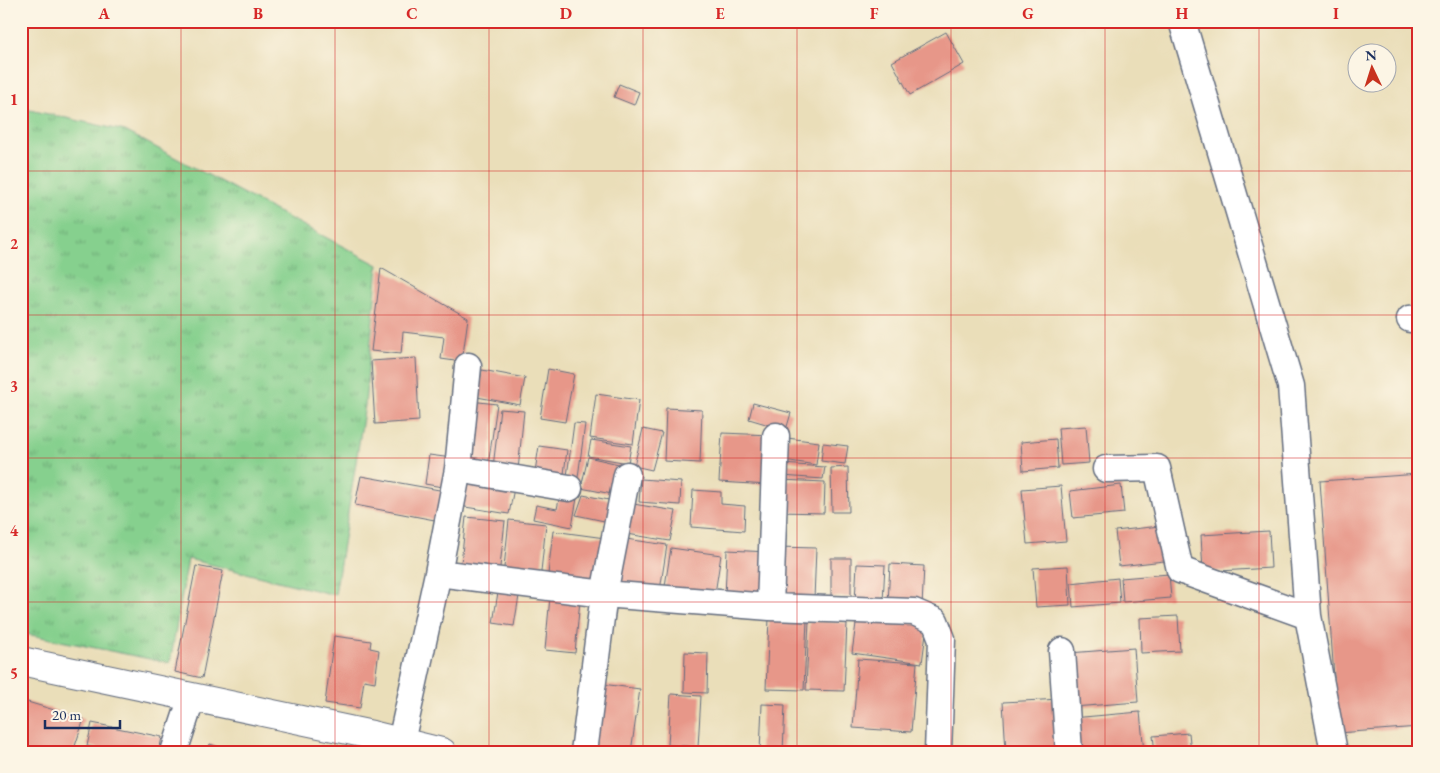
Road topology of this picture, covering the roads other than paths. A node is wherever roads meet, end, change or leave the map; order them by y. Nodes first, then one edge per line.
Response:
1 (1182, 21) edge
2 (468, 366) dead end
3 (776, 436) dead end
4 (458, 468) junction
5 (1106, 469) dead end
6 (627, 475) dead end
7 (569, 488) dead end
8 (438, 573) junction
9 (604, 594) junction
10 (770, 607) junction
11 (1308, 616) junction
12 (1062, 651) dead end
13 (21, 661) edge
14 (192, 697) junction
15 (401, 742) junction
16 (370, 743) edge
17 (174, 752) edge
18 (442, 752) edge
19 (584, 752) edge
20 (938, 752) edge
21 (1069, 752) edge
22 (1334, 752) edge

1 - 11 street
2 - 4 street
3 - 10 street
4 - 7 street
4 - 8 street
5 - 11 street
6 - 9 street
8 - 9 street
8 - 15 street
9 - 10 street
9 - 19 street
10 - 20 street
11 - 22 street
12 - 21 street
13 - 14 street
14 - 16 street
14 - 17 street
15 - 16 street
15 - 18 street

